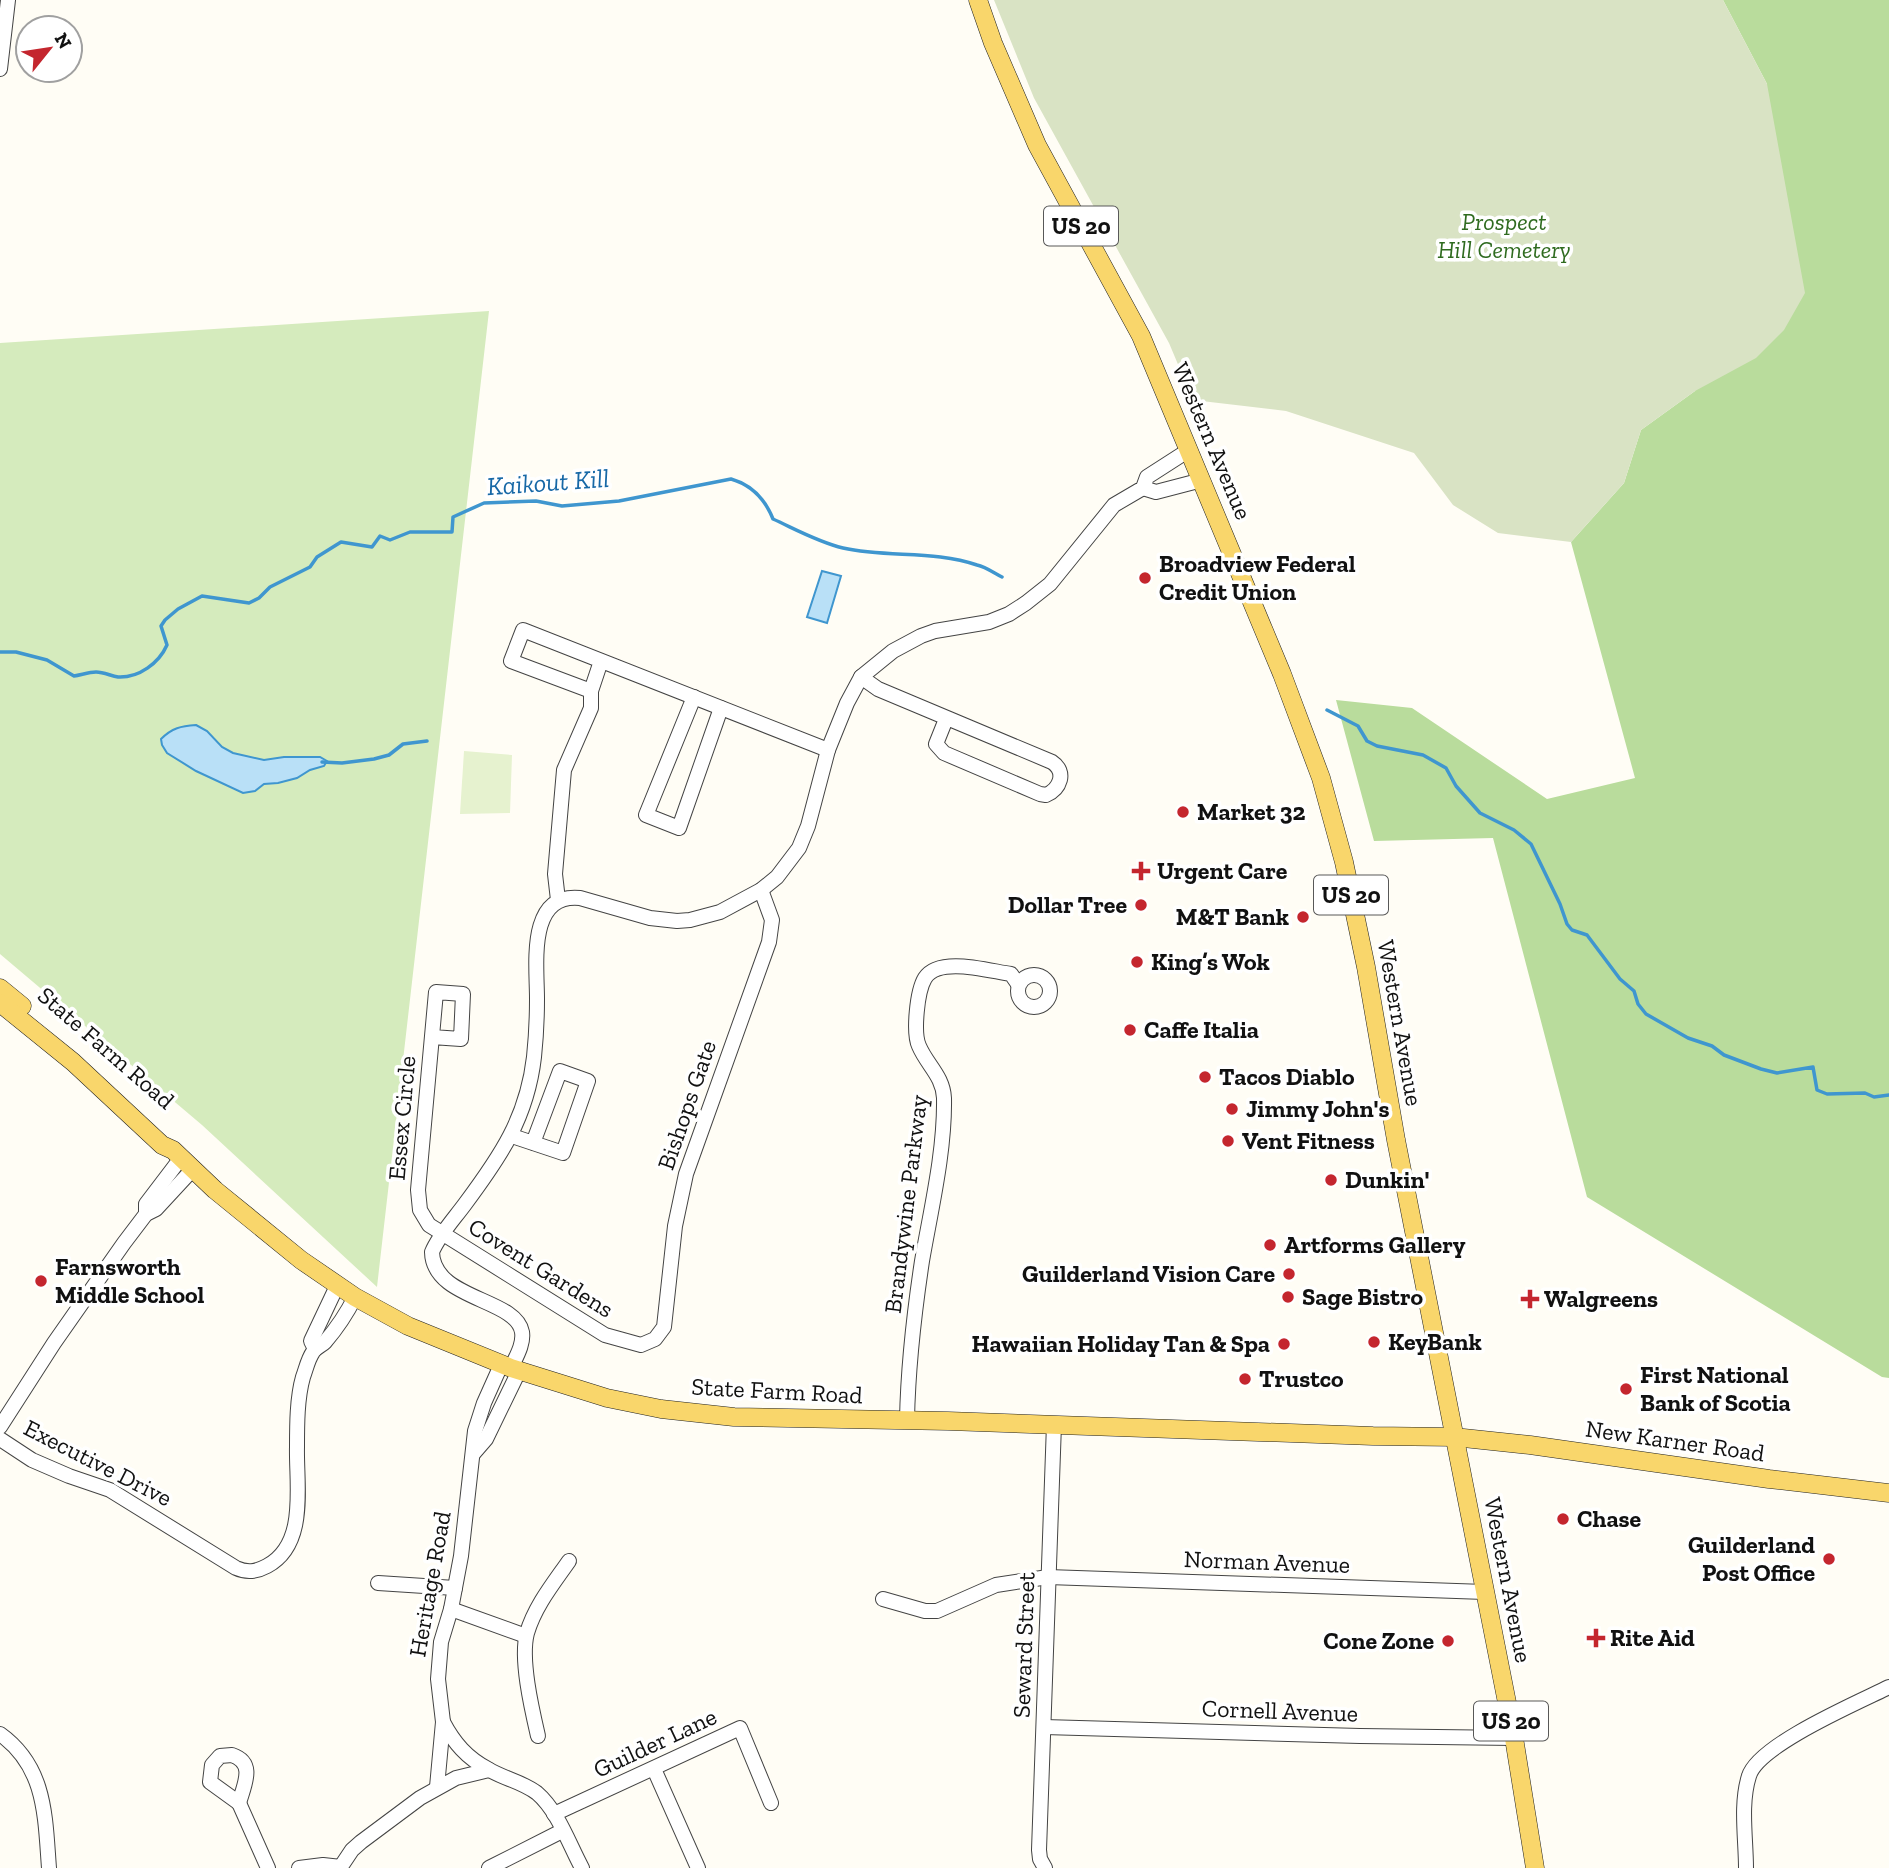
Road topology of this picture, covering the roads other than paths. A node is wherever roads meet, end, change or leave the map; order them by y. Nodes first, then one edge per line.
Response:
1 (8, 0) edge
2 (978, 0) edge
3 (0, 69) edge
4 (1189, 450) junction
5 (1202, 480) junction
6 (1143, 488) junction
7 (601, 661) junction
8 (861, 677) junction
9 (591, 691) junction
10 (694, 697) junction
11 (721, 708) junction
12 (946, 719) junction
13 (828, 750) junction
14 (761, 890) junction
15 (558, 900) junction
16 (1018, 984) dead end
17 (0, 988) edge
18 (0, 1003) edge
19 (432, 1037) dead end
20 (512, 1136) junction
21 (533, 1143) junction
22 (182, 1159) junction
23 (443, 1234) junction
24 (337, 1286) junction
25 (355, 1297) junction
26 (655, 1339) joint
27 (315, 1349) junction
28 (511, 1368) junction
29 (907, 1420) junction
30 (1054, 1424) junction
31 (0, 1427) edge
32 (1454, 1437) junction
33 (0, 1439) edge
34 (1889, 1493) edge
35 (569, 1562) dead end
36 (1048, 1577) junction
37 (378, 1583) dead end
38 (455, 1588) junction
39 (1485, 1592) junction
40 (884, 1599) dead end
41 (451, 1609) junction
42 (526, 1636) junction
43 (1889, 1687) edge
44 (443, 1722) junction
45 (1044, 1727) junction
46 (0, 1734) edge
47 (538, 1737) dead end
48 (1514, 1738) junction
49 (654, 1769) junction
50 (489, 1770) junction
51 (437, 1787) junction
52 (239, 1803) dead end
53 (771, 1803) dead end
54 (554, 1814) junction
55 (562, 1831) junction
56 (340, 1867) edge
57 (1044, 1867) edge
58 (49, 1868) edge
59 (268, 1868) edge
60 (299, 1868) edge
61 (489, 1868) edge
62 (582, 1868) edge
63 (698, 1868) edge
64 (1535, 1868) edge
65 (1746, 1868) edge

1 - 3 street
2 - 4 main road, Western Avenue / US 20
4 - 5 main road, Western Avenue / US 20
4 - 6 street
5 - 6 street
5 - 32 main road, Western Avenue / US 20
6 - 8 street
7 - 9 street
7 - 9 street
7 - 10 street
8 - 12 street
8 - 13 street
9 - 15 street
10 - 11 street
10 - 11 street
11 - 13 street
12 - 12 street
13 - 14 street
14 - 15 street
14 - 26 street, Bishops Gate
15 - 20 street
16 - 29 street, Brandywine Parkway
17 - 22 main road, State Farm Road
18 - 22 main road, State Farm Road
19 - 23 street, Essex Circle
20 - 21 street
20 - 23 street
21 - 21 street
22 - 24 main road, State Farm Road
22 - 31 street
23 - 26 street, Covent Gardens
23 - 28 street, Heritage Road
24 - 25 main road, State Farm Road
24 - 27 street, Executive Drive
25 - 27 street, Executive Drive
25 - 28 main road, State Farm Road
27 - 33 street, Executive Drive
28 - 29 main road, State Farm Road
28 - 38 street, Heritage Road
29 - 30 main road, State Farm Road
30 - 32 main road, State Farm Road
30 - 36 street, Seward Street
32 - 34 main road, New Karner Road
32 - 39 main road, Western Avenue / US 20
35 - 42 street
36 - 39 street, Norman Avenue
36 - 40 street, Norman Avenue
36 - 45 street, Seward Street
37 - 38 street
38 - 41 street, Heritage Road
39 - 48 main road, Western Avenue / US 20
41 - 42 street
41 - 44 street, Heritage Road
42 - 47 street
43 - 65 street
44 - 50 street, Heritage Road
44 - 51 street, Heritage Road
45 - 48 street, Cornell Avenue
45 - 57 street, Seward Street
46 - 58 street
48 - 64 main road, Western Avenue / US 20
49 - 53 street, Guilder Lane
49 - 54 street, Guilder Lane
49 - 63 street
50 - 51 street
50 - 54 street, Heritage Road
51 - 56 street
52 - 59 street
54 - 55 street, Heritage Road
55 - 61 street
55 - 62 street, Heritage Road
56 - 60 street

